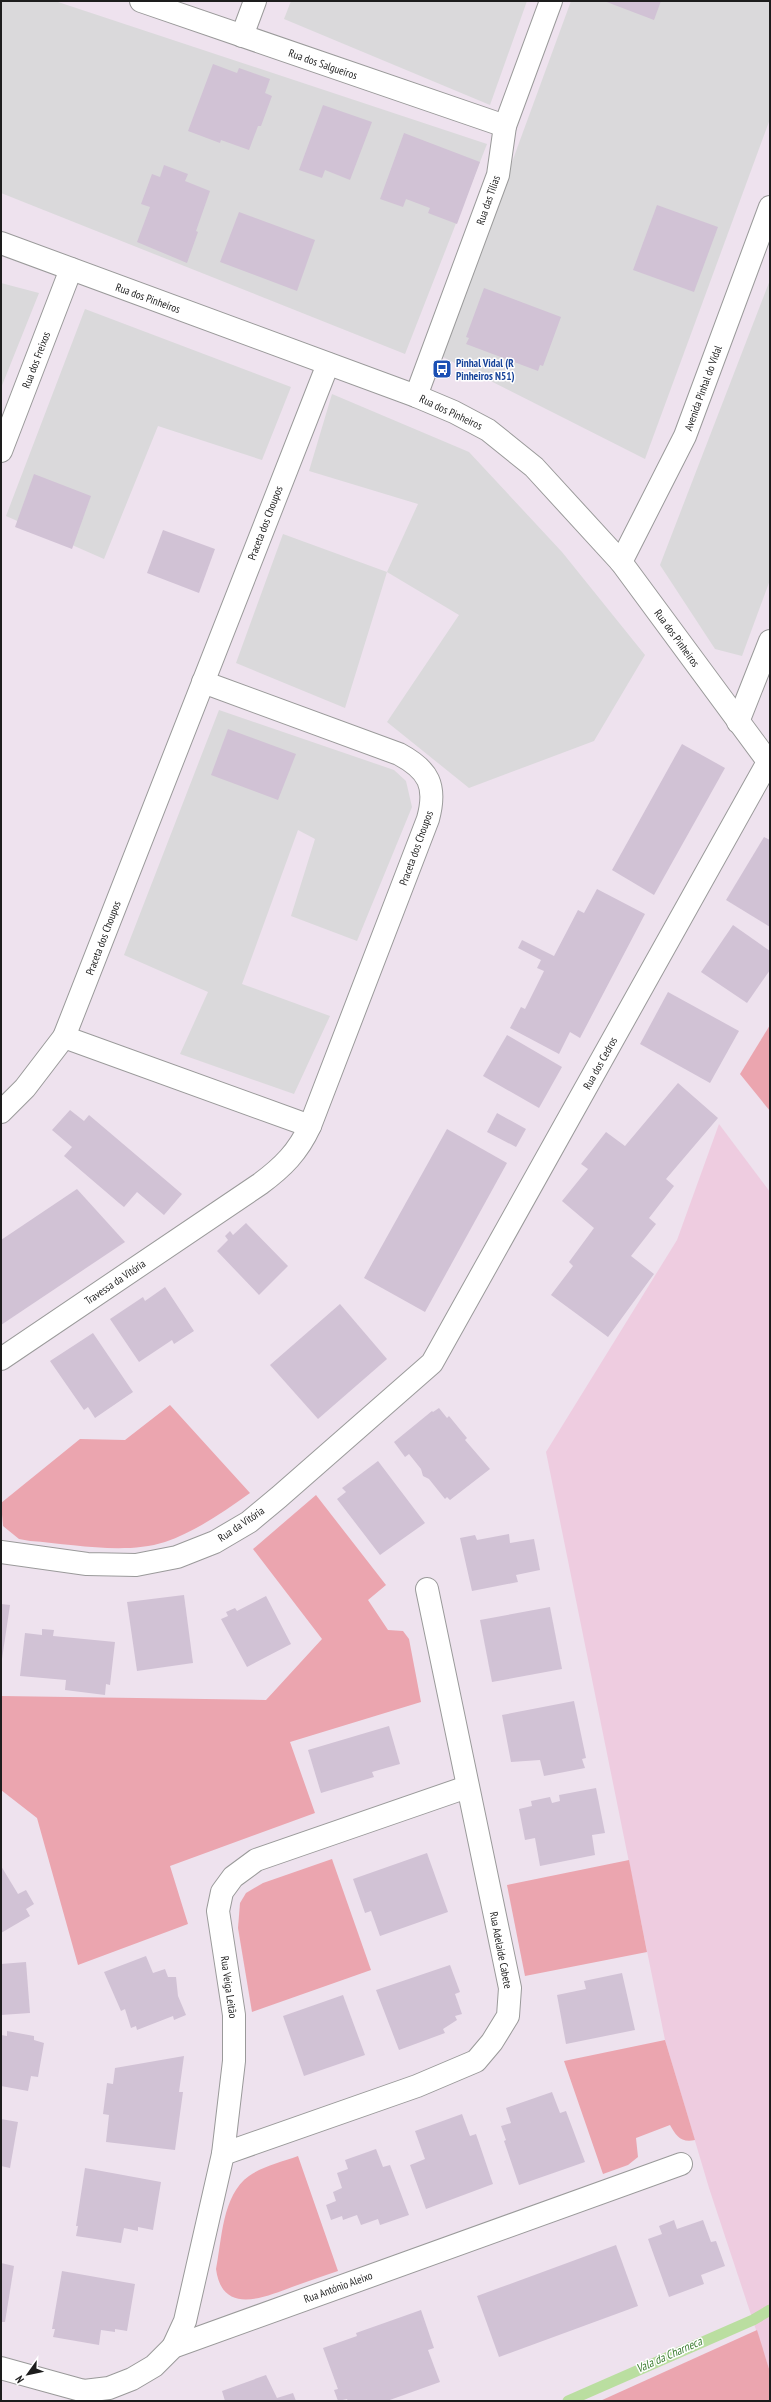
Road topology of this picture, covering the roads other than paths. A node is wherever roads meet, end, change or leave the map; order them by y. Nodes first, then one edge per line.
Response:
1 (141, 1) edge
2 (255, 1) edge
3 (550, 1) edge
4 (242, 36) junction
5 (505, 126) junction
6 (770, 207) edge
7 (1, 244) edge
8 (71, 269) junction
9 (328, 364) junction
10 (416, 396) junction
11 (1, 451) edge
12 (621, 562) junction
13 (770, 640) edge
14 (202, 682) junction
15 (738, 722) junction
16 (769, 763) edge
17 (64, 1037) junction
18 (1, 1112) edge
19 (310, 1126) junction
20 (230, 1204) joint
21 (1, 1359) edge
22 (432, 1363) joint
23 (1, 1552) edge
24 (427, 1589) dead end
25 (467, 1787) junction
26 (223, 2154) junction
27 (681, 2164) dead end
28 (173, 2347) junction
29 (1, 2368) edge

1 - 4 street, Rua dos Salgueiros
2 - 4 street
3 - 5 street, Rua das Tílias
4 - 5 street, Rua dos Salgueiros
5 - 10 street, Rua das Tílias
6 - 12 street, Avenida Pinhal do Vidal
7 - 8 street, Rua dos Pinheiros
8 - 9 street, Rua dos Pinheiros
8 - 11 street, Rua dos Freixos
9 - 10 street, Rua dos Pinheiros
9 - 14 street, Praceta dos Choupos
10 - 12 street, Rua dos Pinheiros
12 - 15 street, Rua dos Pinheiros
13 - 15 street
14 - 17 street, Praceta dos Choupos
14 - 19 street, Praceta dos Choupos
15 - 16 street, Rua dos Pinheiros
16 - 22 street, Rua dos Cedros
17 - 18 street, Praceta dos Choupos
17 - 19 street
19 - 20 street, Praceta dos Choupos
20 - 21 street, Travessa da Vitória
22 - 23 street, Rua da Vitória
24 - 25 street, Rua Adelaide Cabete
25 - 26 street, Rua Veiga Leitão
25 - 26 street, Rua Adelaide Cabete
26 - 28 street, Rua Veiga Leitão
27 - 28 street, Rua António Aleixo
28 - 29 street, Rua António Aleixo

